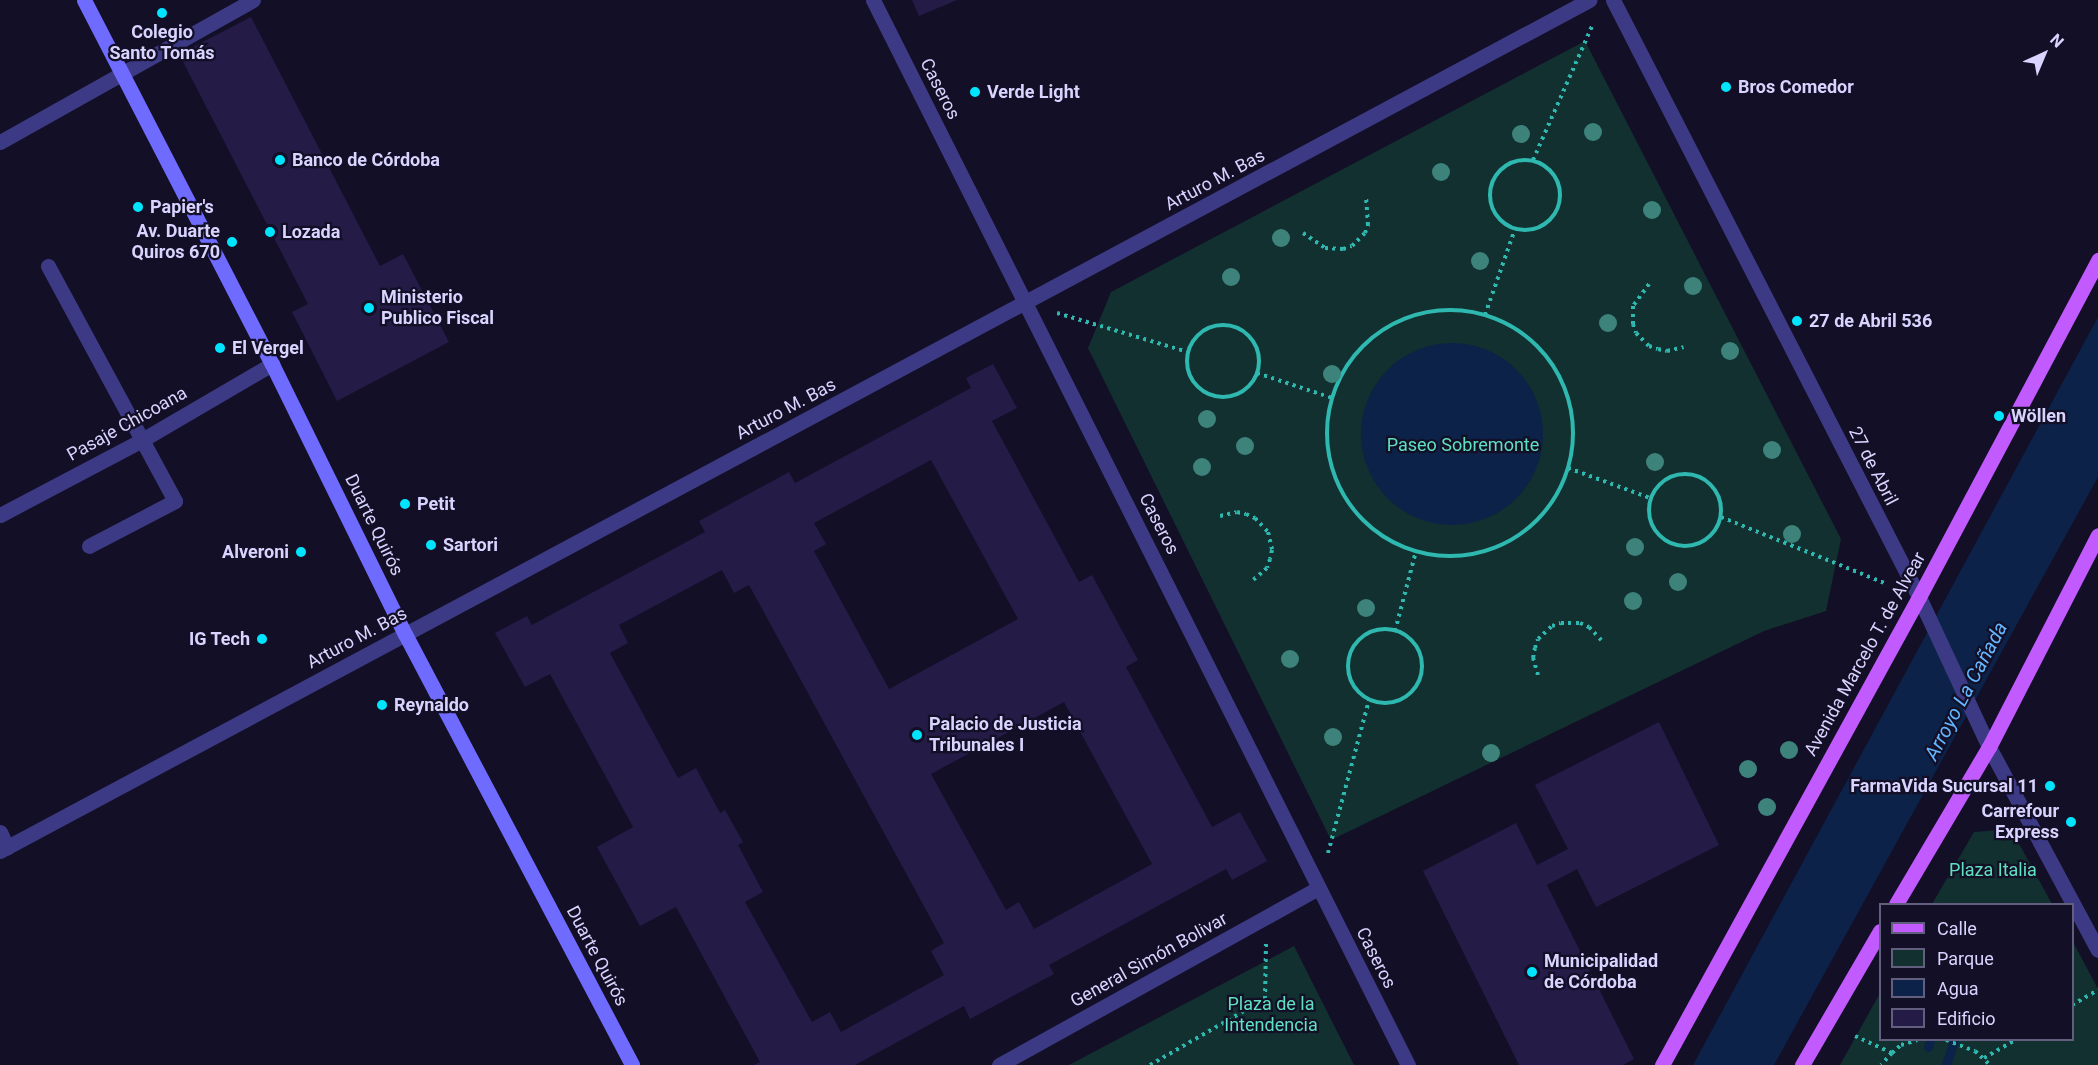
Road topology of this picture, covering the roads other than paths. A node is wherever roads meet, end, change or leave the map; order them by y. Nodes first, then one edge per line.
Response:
1 (84, 0) edge
2 (253, 0) edge
3 (873, 0) edge
4 (1589, 0) edge
5 (1613, 0) edge
6 (123, 75) junction
7 (0, 142) edge
8 (2098, 260) edge
9 (48, 266) dead end
10 (1026, 304) junction
11 (272, 364) junction
12 (142, 440) junction
13 (0, 516) edge
14 (2098, 535) edge
15 (89, 546) dead end
16 (1919, 597) junction
17 (405, 634) junction
18 (1989, 747) junction
19 (0, 832) edge
20 (4, 849) edge
21 (1318, 888) junction
22 (1897, 903) edge
23 (2073, 903) edge
24 (2074, 905) edge
25 (1879, 934) edge
26 (2098, 950) edge
27 (632, 1065) edge
28 (999, 1065) edge
29 (1408, 1065) edge
30 (1662, 1065) edge
31 (1802, 1065) edge

1 - 6 main road, Duarte Quirós
2 - 6 street
3 - 10 street, Caseros
4 - 10 street, Arturo M. Bas
5 - 16 street, 27 de Abril
6 - 7 street
6 - 11 main road, Duarte Quirós
8 - 16 main road, Avenida Marcelo T. de Alvear
9 - 12 street
10 - 17 street, Arturo M. Bas
10 - 21 street, Caseros
11 - 12 street, Pasaje Chicoana
11 - 17 main road, Duarte Quirós
12 - 13 street, Pasaje Chicoana
12 - 15 street
14 - 18 main road
16 - 18 street, 27 de Abril
16 - 30 main road, Avenida Marcelo T. de Alvear
17 - 20 street, Arturo M. Bas
17 - 27 main road, Duarte Quirós
18 - 22 main road
18 - 23 street, 27 de Abril
19 - 20 street
21 - 28 street, General Simón Bolivar
21 - 29 street, Caseros
24 - 26 street, 27 de Abril
25 - 31 main road

